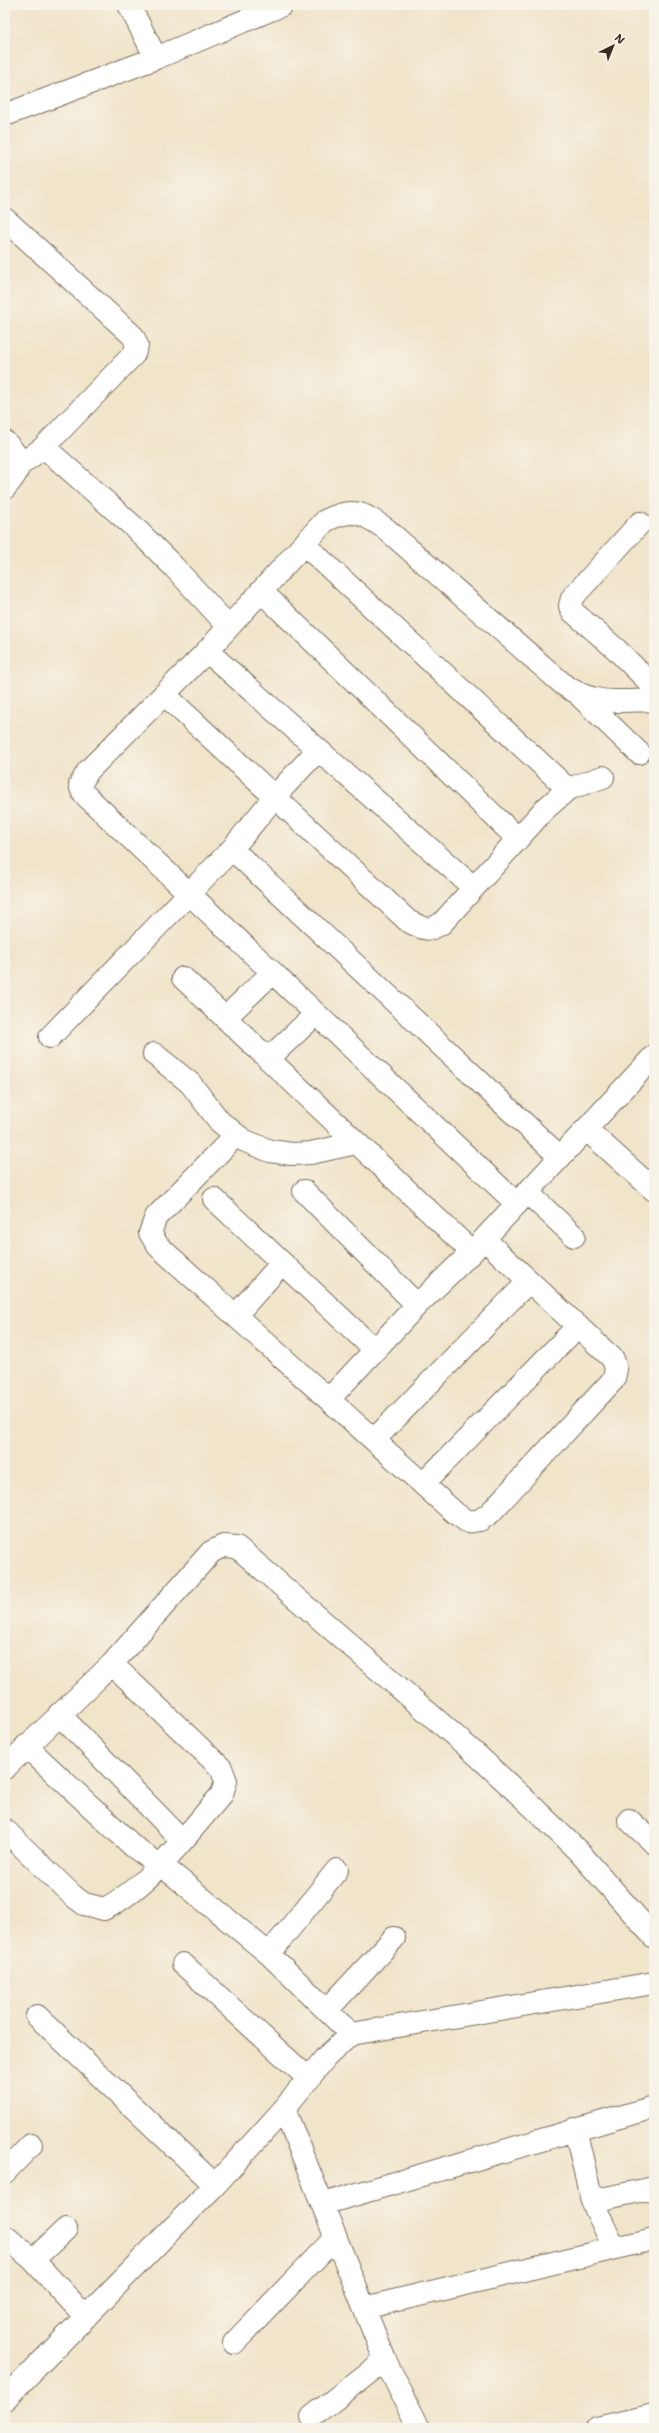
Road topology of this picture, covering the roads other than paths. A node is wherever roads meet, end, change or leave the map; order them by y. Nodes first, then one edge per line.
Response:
1 (130, 5) edge
2 (282, 5) edge
3 (156, 58) junction
4 (5, 115) edge
5 (5, 219) edge
6 (5, 442) edge
7 (44, 447) junction
8 (20, 465) junction
9 (5, 488) edge
10 (640, 523) dead end
11 (304, 544) junction
12 (261, 591) junction
13 (229, 627) junction
14 (207, 651) junction
15 (654, 687) edge
16 (164, 694) junction
17 (580, 696) junction
18 (654, 700) edge
19 (318, 751) junction
20 (639, 753) dead end
21 (603, 777) dead end
22 (568, 789) junction
23 (276, 796) junction
24 (518, 839) junction
25 (232, 850) junction
26 (473, 887) junction
27 (189, 894) junction
28 (272, 973) junction
29 (183, 978) dead end
30 (316, 1014) junction
31 (225, 1018) junction
32 (50, 1037) dead end
33 (154, 1054) dead end
34 (654, 1056) edge
35 (268, 1059) junction
36 (586, 1129) junction
37 (236, 1135) junction
38 (356, 1144) junction
39 (560, 1157) junction
40 (654, 1190) edge
41 (304, 1191) dead end
42 (522, 1198) junction
43 (214, 1199) dead end
44 (574, 1236) dead end
45 (478, 1246) junction
46 (282, 1263) junction
47 (529, 1281) junction
48 (417, 1305) junction
49 (236, 1315) junction
50 (578, 1326) junction
51 (375, 1350) junction
52 (329, 1399) junction
53 (374, 1440) junction
54 (422, 1484) junction
55 (112, 1664) junction
56 (59, 1714) junction
57 (26, 1746) junction
58 (5, 1768) edge
59 (629, 1820) dead end
60 (5, 1830) edge
61 (182, 1840) junction
62 (654, 1843) edge
63 (159, 1864) junction
64 (338, 1870) dead end
65 (654, 1937) edge
66 (394, 1938) dead end
67 (268, 1954) junction
68 (183, 1964) dead end
69 (654, 1983) edge
70 (328, 2009) junction
71 (37, 2016) dead end
72 (351, 2034) junction
73 (309, 2079) junction
74 (654, 2107) edge
75 (284, 2109) junction
76 (575, 2129) junction
77 (31, 2145) dead end
78 (5, 2172) edge
79 (215, 2186) junction
80 (654, 2188) edge
81 (592, 2202) junction
82 (323, 2204) junction
83 (66, 2229) dead end
84 (5, 2236) edge
85 (335, 2238) junction
86 (654, 2239) edge
87 (614, 2248) junction
88 (33, 2260) junction
89 (364, 2308) junction
90 (86, 2317) junction
91 (234, 2343) dead end
92 (385, 2360) junction
93 (5, 2399) edge
94 (654, 2414) edge
95 (312, 2417) dead end
96 (419, 2428) edge
97 (597, 2428) edge

1 - 3 street
2 - 3 street
3 - 4 street
5 - 7 street
6 - 8 street
7 - 8 street
7 - 13 street
8 - 9 street
10 - 15 street
11 - 12 street
11 - 17 street
11 - 22 street
12 - 13 street
12 - 24 street
13 - 14 street
14 - 16 street
14 - 19 street
16 - 23 street
16 - 27 street
17 - 18 street
17 - 20 street
19 - 23 street
19 - 26 street
21 - 22 street
22 - 24 street
23 - 25 street
23 - 26 street
24 - 26 street
25 - 27 street
25 - 39 street
27 - 28 street
27 - 32 street
28 - 30 street
28 - 31 street
29 - 31 street
30 - 35 street
30 - 42 street
31 - 35 street
33 - 37 street
34 - 36 street
35 - 38 street
36 - 39 street
36 - 40 street
37 - 38 street
37 - 49 street
38 - 45 street
39 - 42 street
41 - 48 street
42 - 44 street
42 - 45 street
43 - 46 street
45 - 47 street
45 - 48 street
46 - 49 street
46 - 51 street
47 - 50 street
47 - 53 street
48 - 51 street
49 - 52 street
50 - 54 street
50 - 54 street
51 - 52 street
52 - 53 street
53 - 54 street
55 - 56 street
55 - 61 street
55 - 65 street
56 - 57 street
56 - 61 street
57 - 58 street
57 - 63 street
59 - 62 street
60 - 63 street
61 - 63 street
63 - 67 street
64 - 67 street
66 - 70 street
67 - 70 street
68 - 73 street
69 - 72 street
70 - 72 street
71 - 79 street
72 - 73 street
73 - 75 street
74 - 76 street
75 - 79 street
75 - 82 street
76 - 81 street
76 - 82 street
77 - 78 street
79 - 90 street
80 - 81 street
81 - 87 street
82 - 85 street
83 - 88 street
84 - 88 street
85 - 89 street
85 - 91 street
86 - 87 street
87 - 89 street
88 - 90 street
89 - 92 street
90 - 93 street
92 - 95 street
92 - 96 street
94 - 97 street

